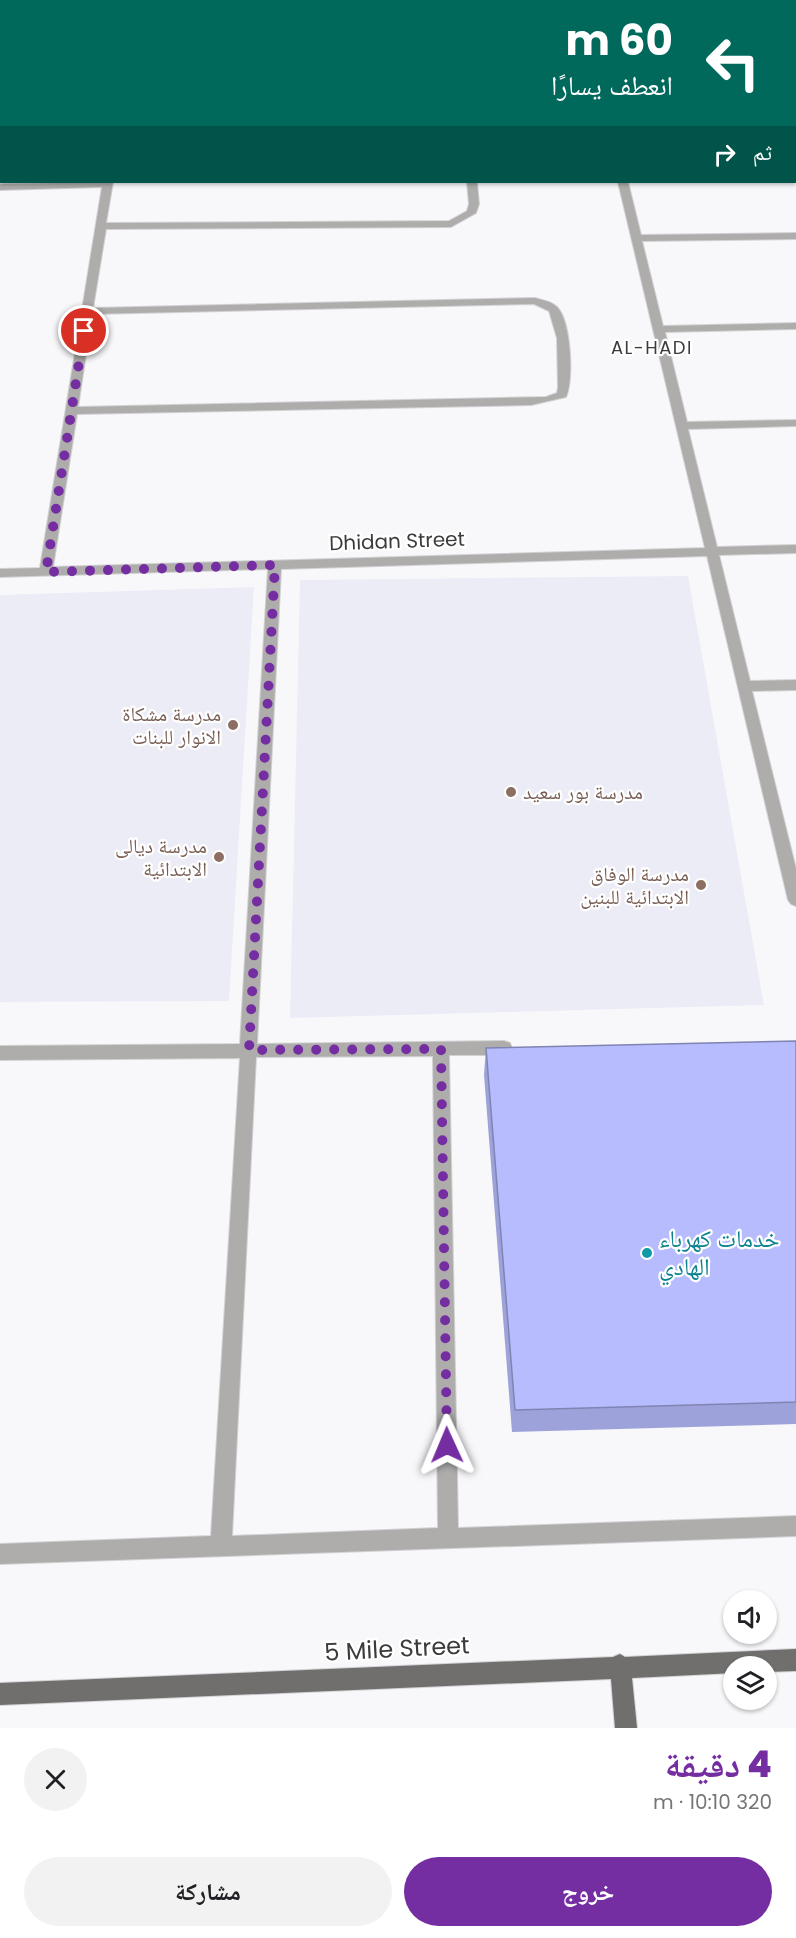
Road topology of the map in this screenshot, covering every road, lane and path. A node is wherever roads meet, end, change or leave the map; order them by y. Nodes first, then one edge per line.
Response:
1 (108, 183) edge
2 (472, 183) edge
3 (623, 183) edge
4 (0, 187) edge
5 (101, 226) junction
6 (796, 236) edge
7 (637, 238) junction
8 (88, 310) junction
9 (796, 326) edge
10 (659, 329) junction
11 (72, 411) junction
12 (796, 423) edge
13 (682, 426) junction
14 (796, 549) edge
15 (712, 551) junction
16 (275, 565) junction
17 (46, 572) junction
18 (0, 573) edge
19 (796, 685) edge
20 (744, 686) junction
21 (796, 900) edge
22 (524, 1048) edge
23 (441, 1049) junction
24 (249, 1050) junction
25 (0, 1053) edge
26 (796, 1526) edge
27 (448, 1538) junction
28 (221, 1547) junction
29 (0, 1554) edge
30 (796, 1660) edge
31 (620, 1665) junction
32 (0, 1694) edge
33 (626, 1728) edge

1 - 4 street
1 - 5 street
2 - 5 street
3 - 7 street
5 - 8 street
6 - 7 street
7 - 10 street
8 - 11 street
8 - 11 street
9 - 10 street
10 - 13 street
11 - 17 street
12 - 13 street
13 - 15 street
14 - 15 street, Dhidan Street
15 - 16 street, Dhidan Street
15 - 20 street
16 - 17 street, Dhidan Street
16 - 24 street
17 - 18 street, Dhidan Street
19 - 20 street
20 - 21 street
22 - 23 street
23 - 24 street
23 - 27 street
24 - 25 street
24 - 28 street
26 - 27 street
27 - 28 street
28 - 29 street
30 - 31 main road, 5 Mile Street
31 - 32 main road, 5 Mile Street
31 - 33 main road

